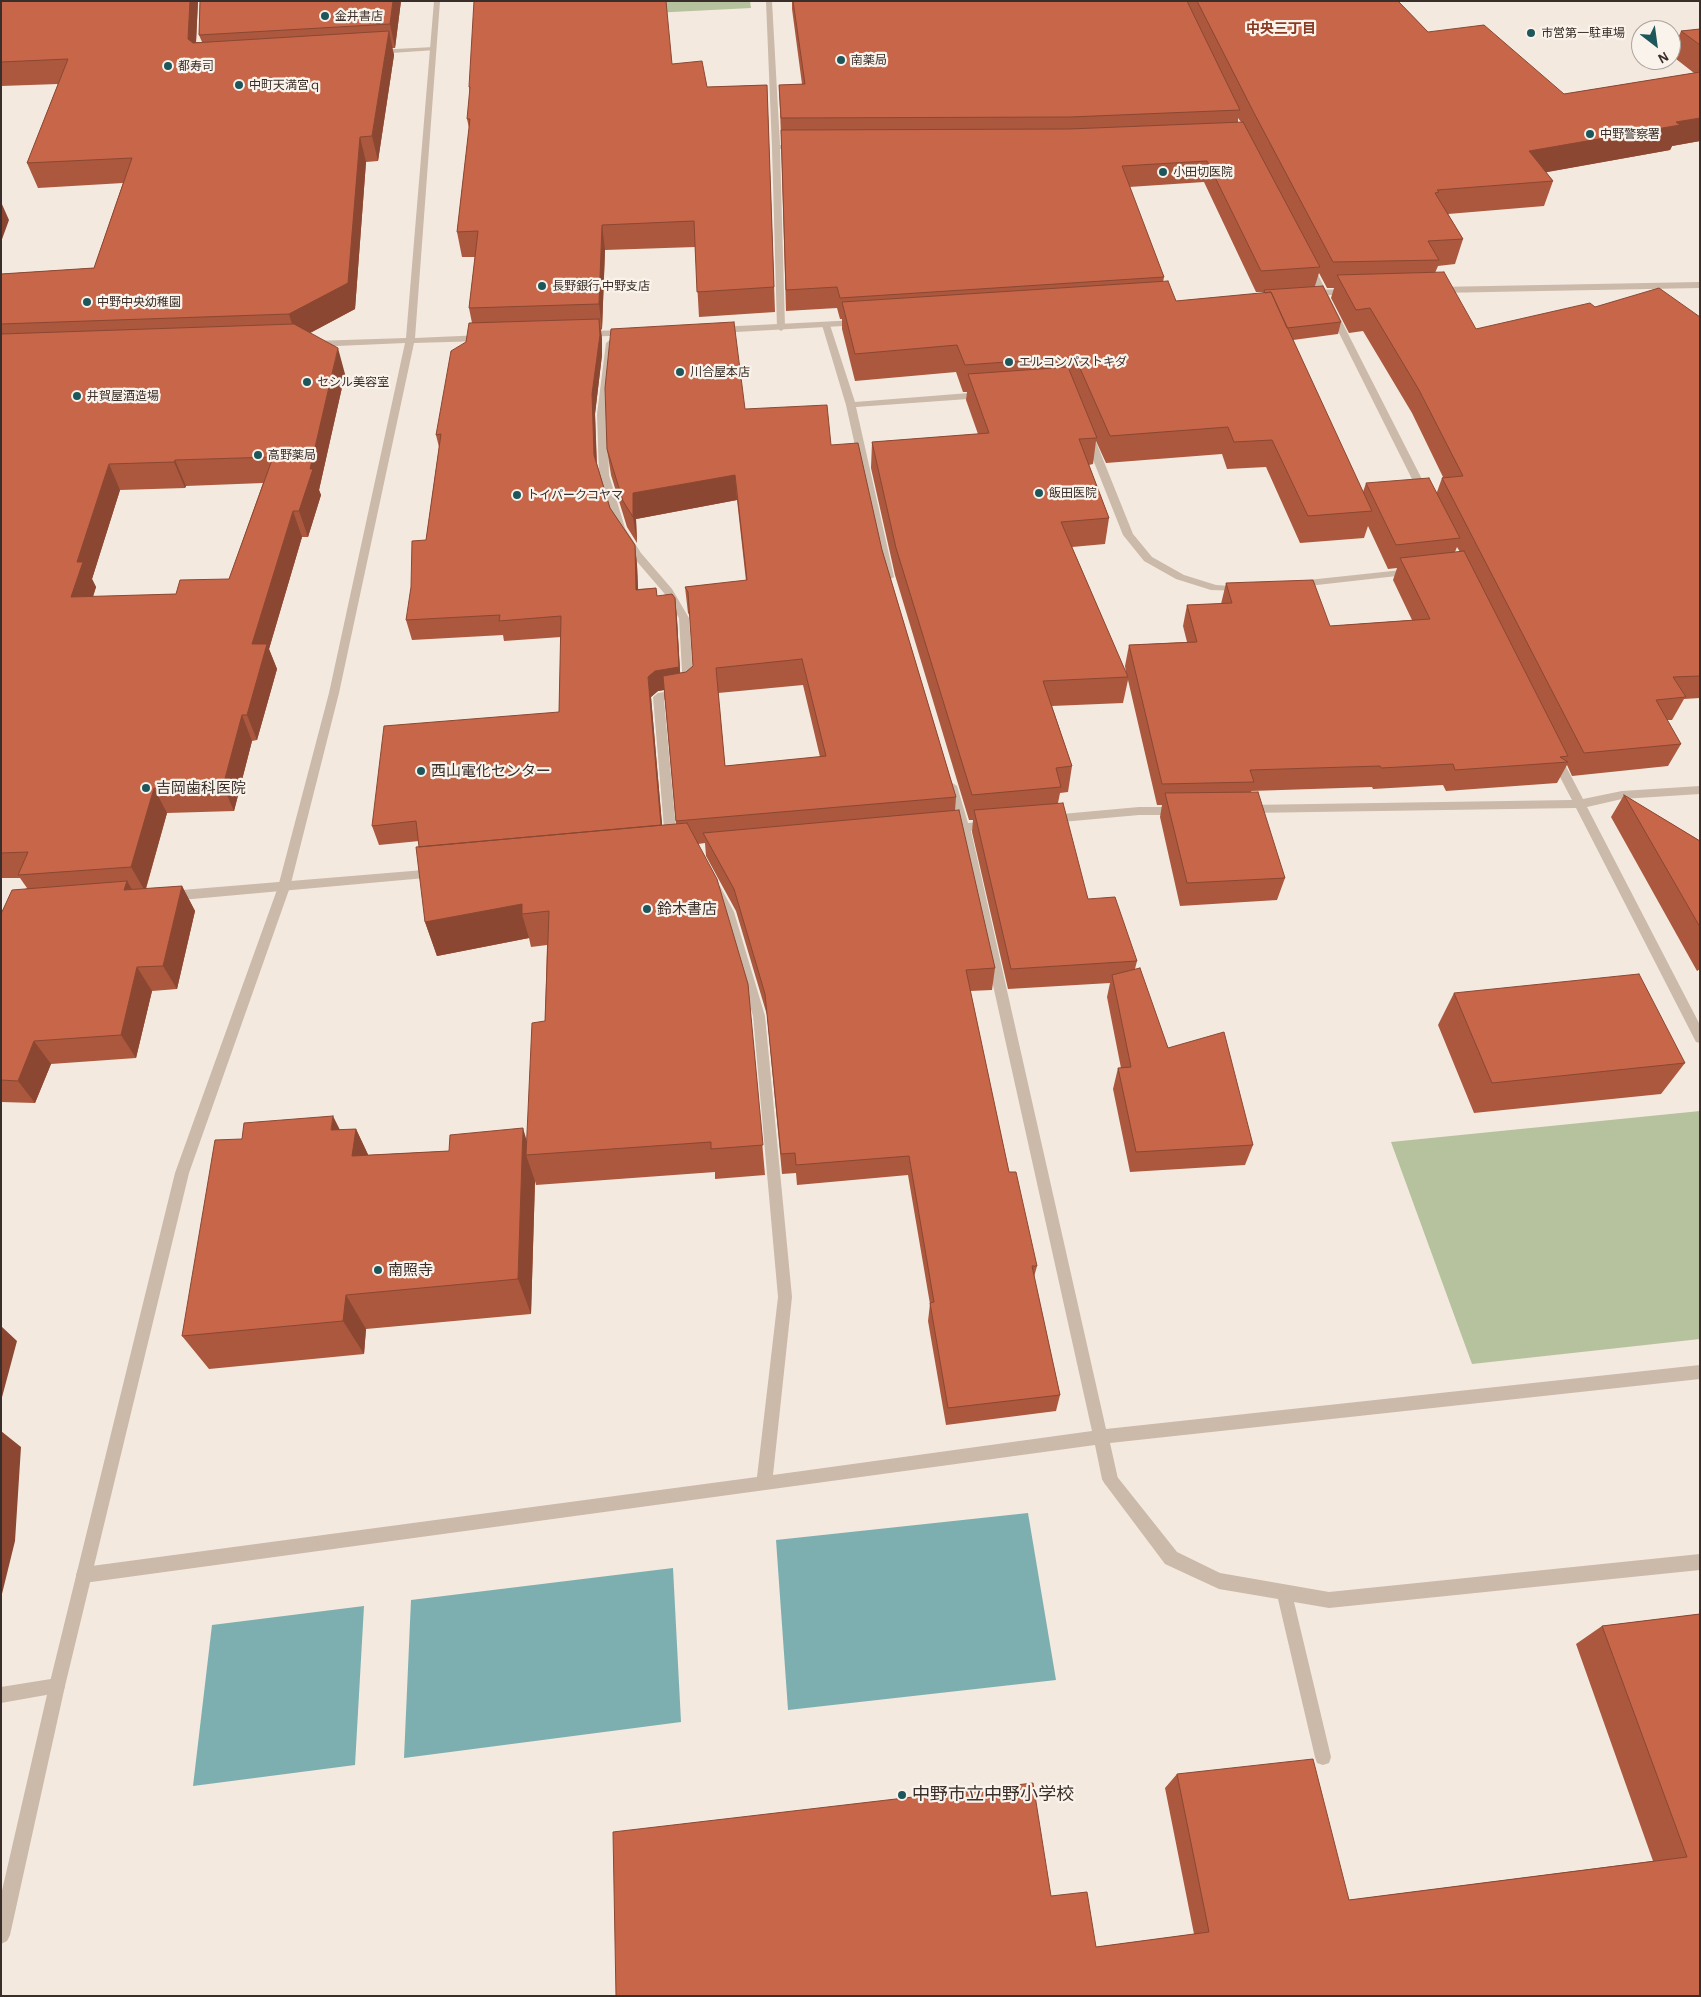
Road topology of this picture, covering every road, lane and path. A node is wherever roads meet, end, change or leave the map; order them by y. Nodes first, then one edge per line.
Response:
1 (437, 1) edge
2 (769, 1) edge
3 (434, 49) junction
4 (366, 53) edge
5 (806, 146) edge
6 (776, 147) junction
7 (1306, 258) edge
8 (1700, 285) edge
9 (1432, 290) edge
10 (1363, 292) edge
11 (1323, 293) junction
12 (1303, 294) edge
13 (866, 323) edge
14 (826, 325) junction
15 (781, 328) junction
16 (711, 330) edge
17 (641, 333) edge
18 (611, 334) junction
19 (573, 335) edge
20 (496, 337) edge
21 (410, 340) junction
22 (300, 344) edge
23 (990, 394) edge
24 (851, 405) junction
25 (1084, 424) edge
26 (1430, 505) edge
27 (1422, 571) edge
28 (1293, 584) edge
29 (1254, 589) edge
30 (894, 593) edge
31 (1553, 751) edge
32 (947, 771) edge
33 (1700, 790) edge
34 (1622, 795) junction
35 (1579, 804) junction
36 (1637, 804) edge
37 (1188, 810) edge
38 (1236, 810) edge
39 (1042, 820) edge
40 (1003, 824) edge
41 (964, 827) junction
42 (934, 830) edge
43 (672, 852) edge
44 (443, 872) edge
45 (712, 881) edge
46 (284, 887) junction
47 (157, 897) edge
48 (1700, 1038) edge
49 (1700, 1372) edge
50 (1100, 1437) junction
51 (764, 1484) junction
52 (1700, 1562) edge
53 (84, 1575) junction
54 (1284, 1592) junction
55 (56, 1686) junction
56 (1, 1695) edge
57 (1323, 1757) dead end
58 (1, 1935) edge

1 - 3 street
2 - 6 street
3 - 4 street
3 - 21 street
5 - 6 street
6 - 15 street
7 - 11 street
8 - 9 street
10 - 11 street
11 - 12 street
11 - 26 street
13 - 14 street
14 - 15 street
14 - 24 street
15 - 16 street
17 - 18 street
18 - 19 street
18 - 43 street
20 - 21 street
21 - 22 street
21 - 46 street
23 - 24 street
24 - 30 street
25 - 29 street
27 - 28 street
31 - 35 street
32 - 41 street
33 - 34 street
34 - 35 street
34 - 36 street
35 - 38 street
35 - 48 street
37 - 39 street
40 - 41 street
41 - 42 street
41 - 50 street
44 - 46 street
45 - 51 street
46 - 47 street
46 - 53 street
49 - 50 street
50 - 51 street
50 - 54 street
51 - 53 street
52 - 54 street
53 - 55 street
54 - 57 street
55 - 56 street
55 - 58 street

